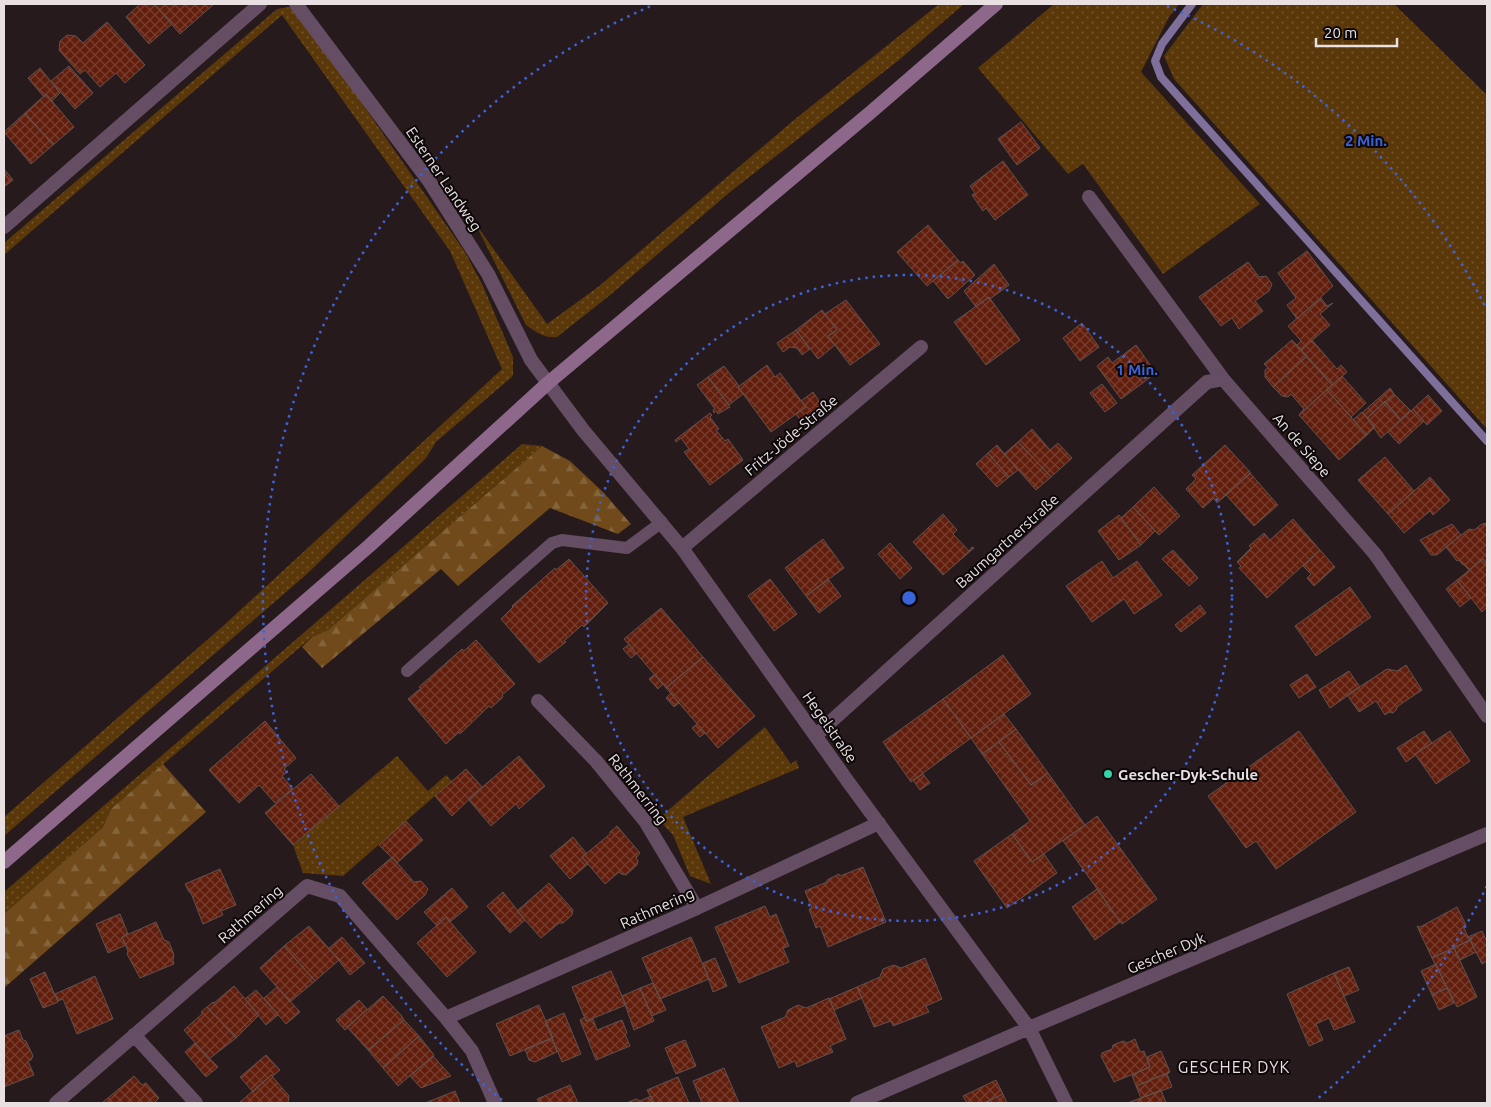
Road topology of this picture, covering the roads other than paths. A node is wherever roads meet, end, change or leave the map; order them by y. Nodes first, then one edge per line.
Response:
1 (260, 4) edge
2 (296, 4) edge
3 (996, 4) edge
4 (1089, 197) dead end
5 (4, 226) edge
6 (921, 347) dead end
7 (1223, 379) junction
8 (548, 383) junction
9 (662, 522) junction
10 (682, 548) junction
11 (407, 671) dead end
12 (538, 701) dead end
13 (1487, 716) edge
14 (816, 735) junction
15 (879, 823) junction
16 (1487, 834) edge
17 (4, 862) edge
18 (697, 908) junction
19 (446, 1018) junction
20 (1029, 1028) junction
21 (134, 1035) junction
22 (56, 1103) edge
23 (196, 1103) edge
24 (494, 1103) edge
25 (857, 1103) edge
26 (1066, 1103) edge

1 - 5 street
2 - 8 street, Esterner Landweg
3 - 8 main road
4 - 7 street, An de Siepe
6 - 10 street, Fritz-Jöde-Straße
7 - 13 street, An de Siepe
7 - 14 street, Baumgartnerstraße
8 - 9 street, Hegelstraße
8 - 17 main road
9 - 10 street, Hegelstraße
9 - 11 lane
10 - 14 street, Hegelstraße
12 - 18 street, Rathmerring
14 - 15 street, Hegelstraße
15 - 18 street, Rathmering
15 - 20 street, Hegelstraße
16 - 20 street, Gescher Dyk
18 - 19 street, Rathmering
19 - 21 street, Rathmering
19 - 24 street, Rathmering
20 - 25 street, Gescher Dyk
20 - 26 street, Hegelstraße
21 - 22 street, Rathmering
21 - 23 street

